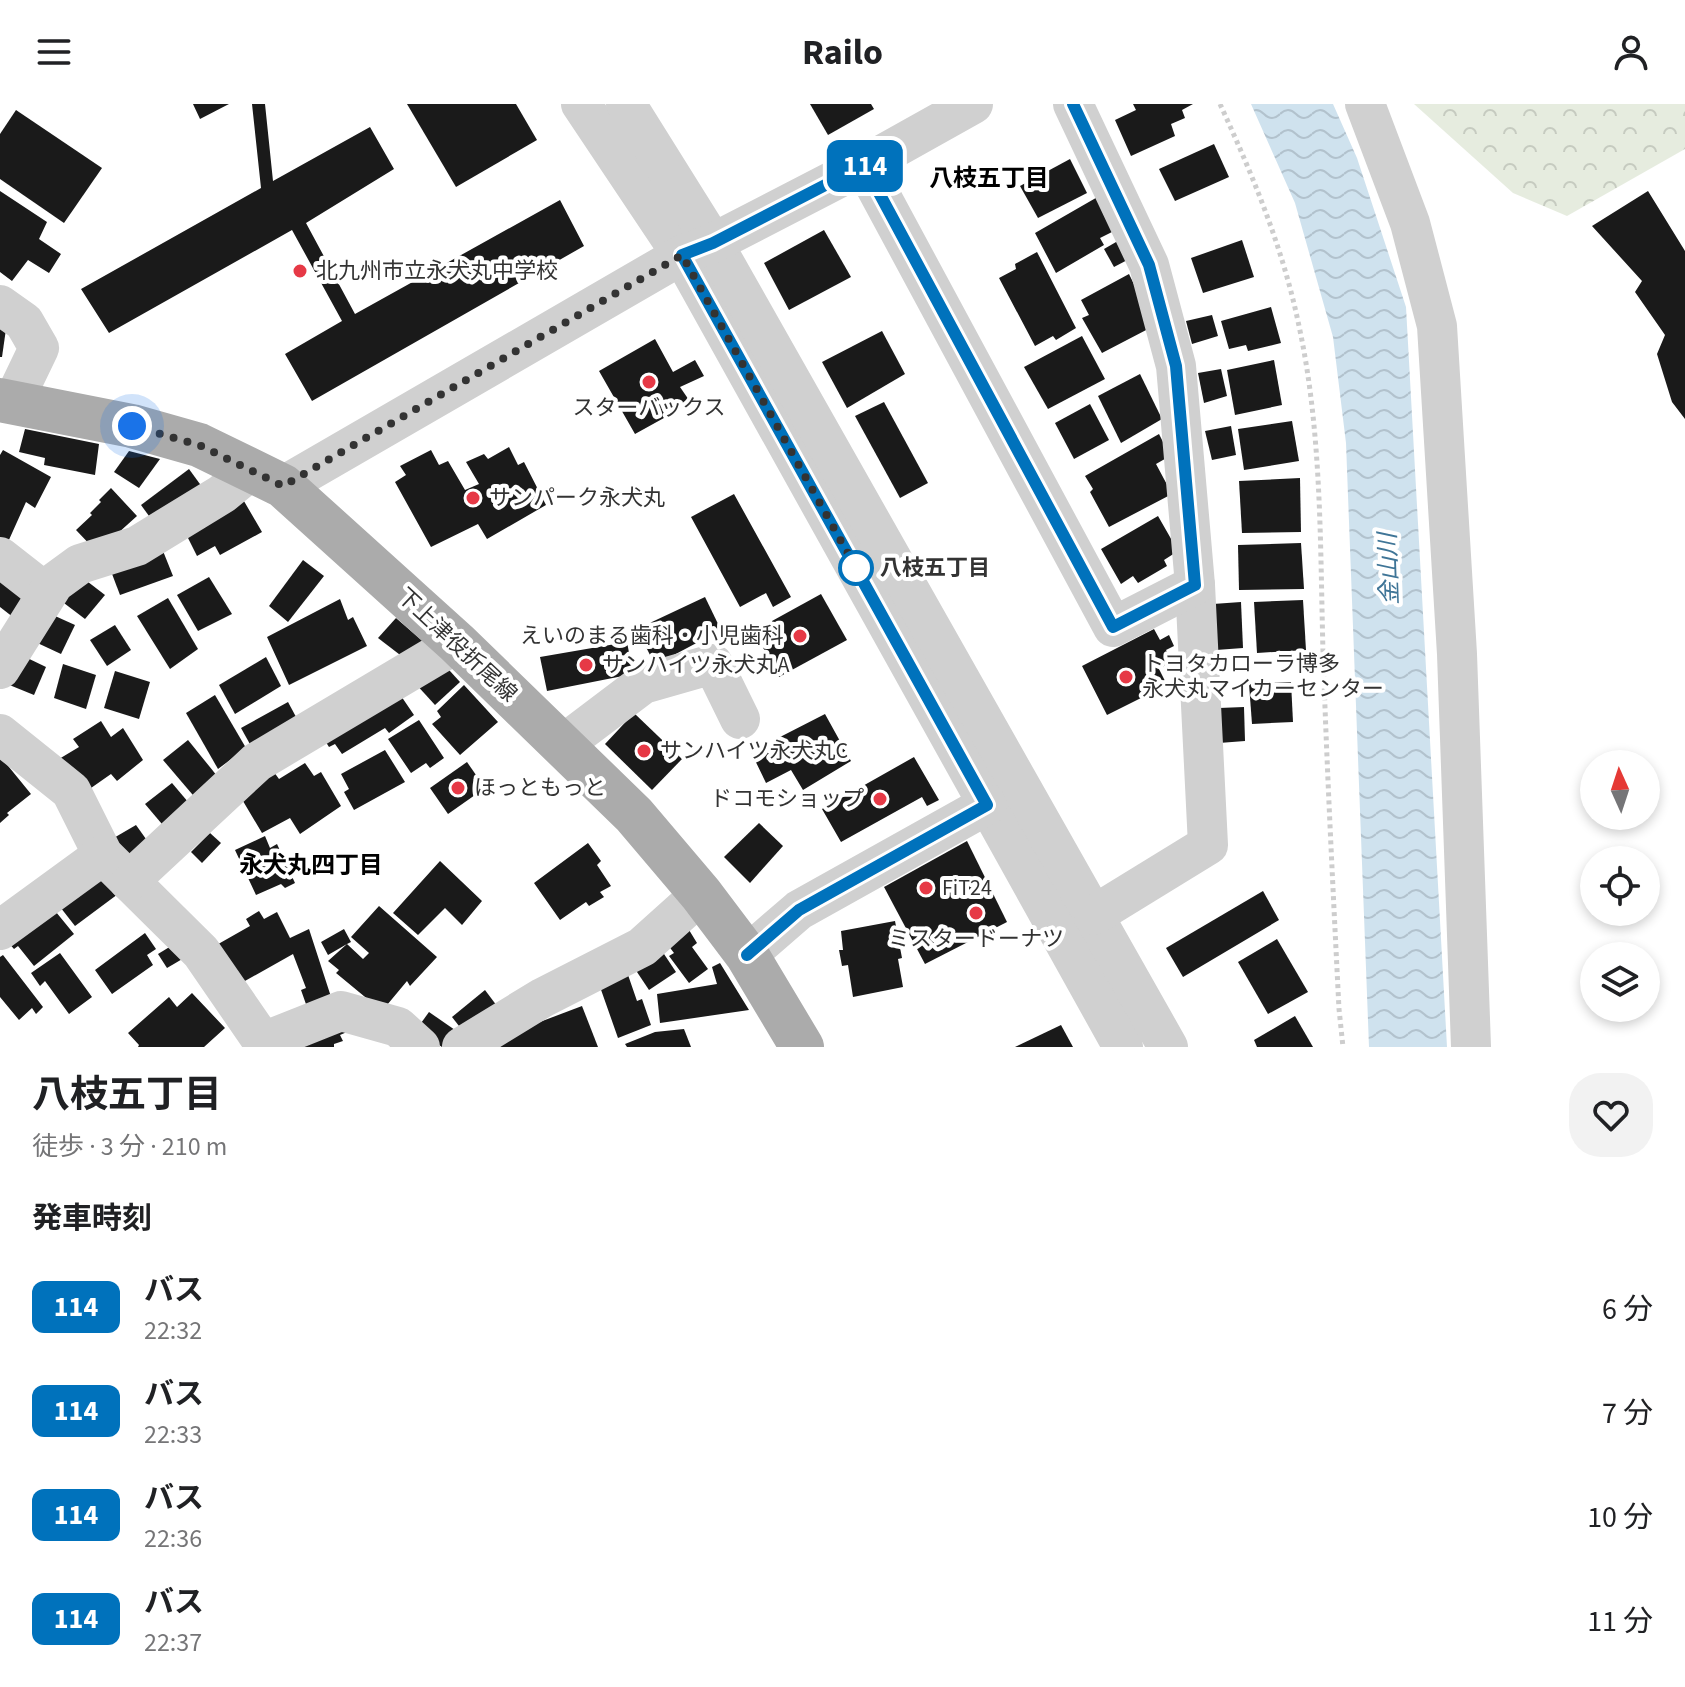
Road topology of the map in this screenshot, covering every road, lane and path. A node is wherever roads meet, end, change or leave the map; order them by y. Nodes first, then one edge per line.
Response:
1 (581, 104) edge
2 (626, 104) edge
3 (1073, 104) edge
4 (1220, 104) edge
5 (1365, 104) edge
6 (959, 108) edge
7 (864, 165) junction
8 (697, 249) junction
9 (0, 305) edge
10 (6, 401) edge
11 (266, 478) junction
12 (0, 557) edge
13 (1195, 585) junction
14 (46, 593) junction
15 (457, 643) junction
16 (0, 669) edge
17 (740, 719) dead end
18 (0, 734) edge
19 (561, 746) junction
20 (987, 805) junction
21 (116, 868) junction
22 (701, 894) junction
23 (1094, 915) junction
24 (0, 930) edge
25 (747, 955) junction
26 (420, 1047) edge
27 (462, 1047) edge
28 (802, 1047) edge
29 (1123, 1047) edge
30 (1168, 1047) edge
31 (1343, 1047) edge
32 (1471, 1047) edge

1 - 8 street
2 - 8 street
3 - 13 street
4 - 31 path
5 - 32 street
6 - 7 street
7 - 8 street
7 - 13 street
8 - 11 street
8 - 20 street
8 - 23 street
9 - 10 street
10 - 11 main road, 下上津役折尾線
11 - 14 street
11 - 15 main road, 下上津役折尾線
12 - 14 street
13 - 23 street
14 - 16 street
15 - 19 main road, 下上津役折尾線
15 - 21 street
17 - 19 street
18 - 21 street
19 - 22 main road, 下上津役折尾線
20 - 25 street
20 - 29 street
21 - 24 street
21 - 26 street
22 - 25 main road, 下上津役折尾線
22 - 27 street
23 - 30 street
25 - 28 main road, 下上津役折尾線

